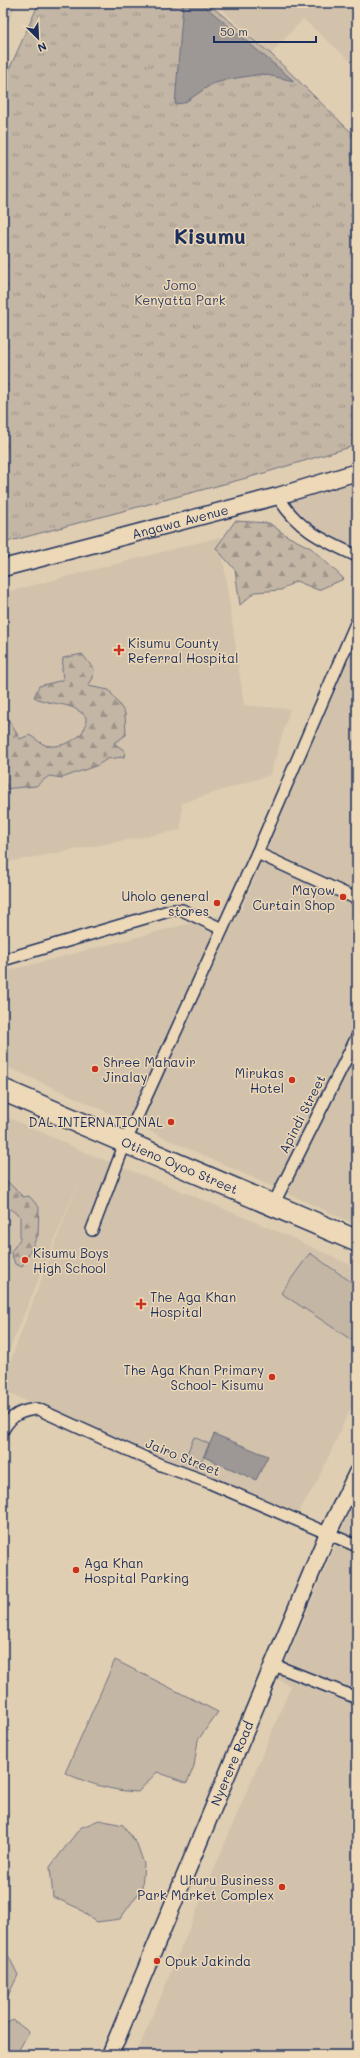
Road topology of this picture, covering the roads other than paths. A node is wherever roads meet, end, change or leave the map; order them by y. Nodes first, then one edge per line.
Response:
1 (357, 472) edge
2 (278, 496) junction
3 (357, 556) edge
4 (3, 568) edge
5 (357, 621) edge
6 (257, 853) junction
7 (357, 899) edge
8 (222, 929) junction
9 (3, 960) edge
10 (357, 1037) edge
11 (3, 1090) edge
12 (125, 1143) junction
13 (273, 1205) junction
14 (92, 1230) dead end
15 (357, 1241) edge
16 (3, 1430) edge
17 (357, 1473) edge
18 (328, 1533) junction
19 (357, 1546) edge
20 (274, 1664) junction
21 (357, 1698) edge
22 (110, 2055) edge

1 - 2 main road, Angawa Avenue
2 - 3 street
2 - 4 main road, Angawa Avenue
5 - 6 street
6 - 7 street
6 - 8 street
8 - 9 street
8 - 12 street
10 - 13 street, Apindi Street
11 - 12 highway, Otieno Oyoo Street
12 - 13 highway, Otieno Oyoo Street
12 - 14 street
13 - 15 highway, Otieno Oyoo Street
16 - 18 street, Jairo Street
17 - 18 main road, Nyerere Road
18 - 19 street, Jairo Street
18 - 20 main road, Nyerere Road
20 - 21 street
20 - 22 main road, Nyerere Road

